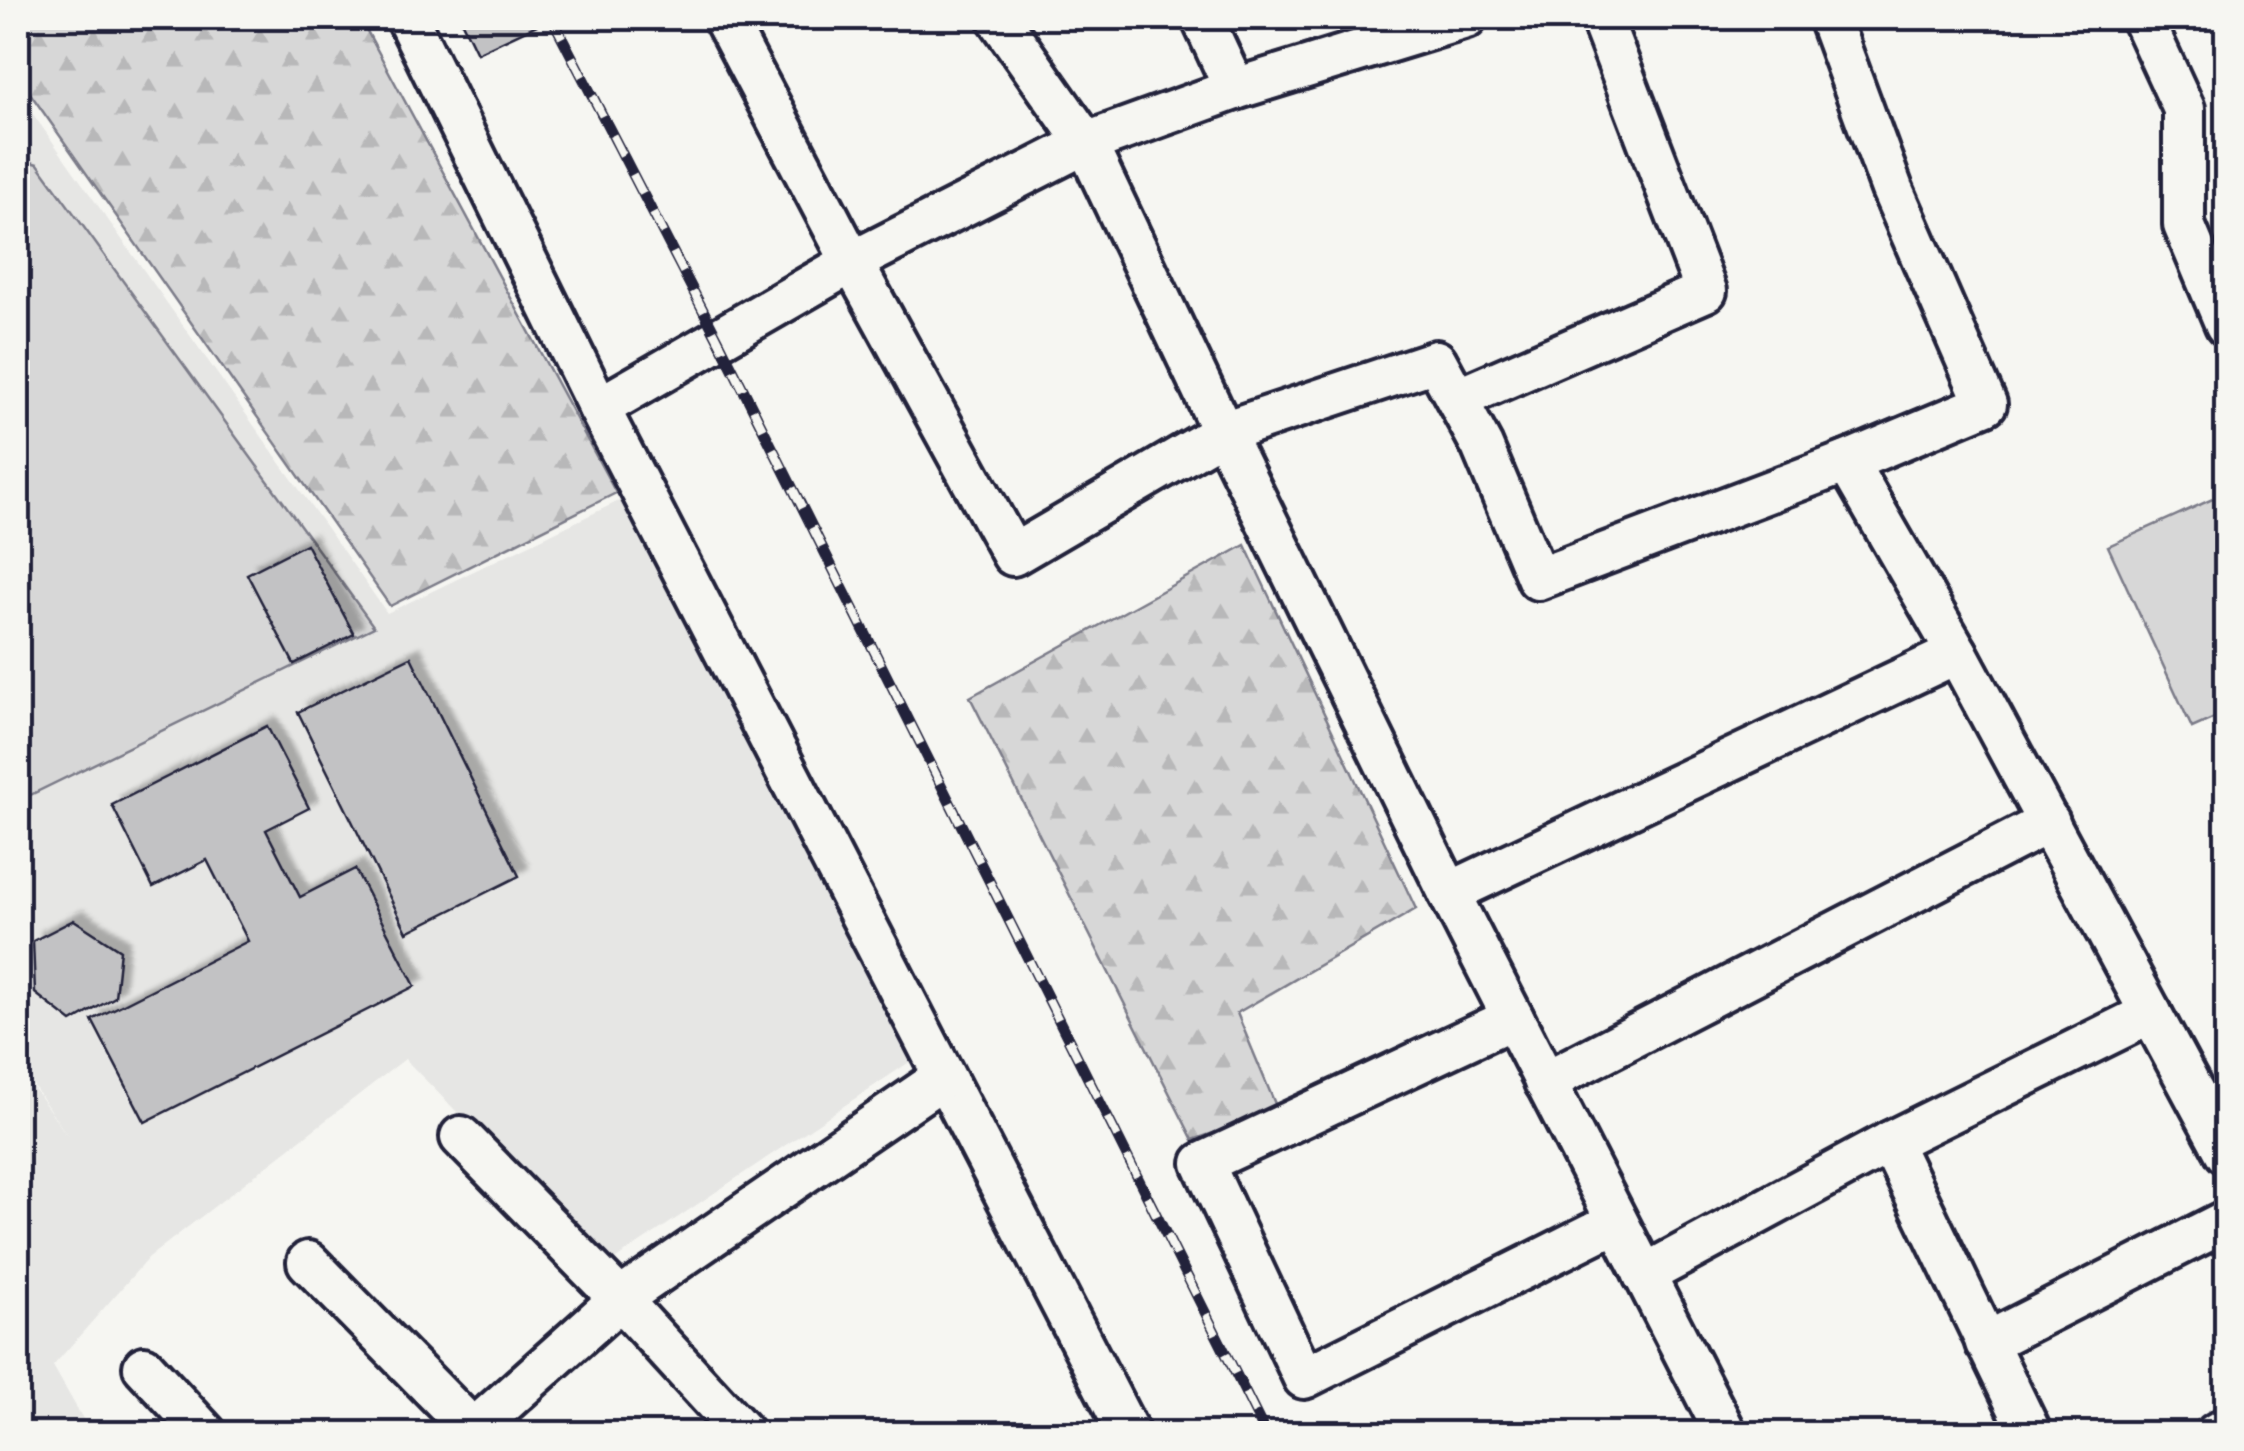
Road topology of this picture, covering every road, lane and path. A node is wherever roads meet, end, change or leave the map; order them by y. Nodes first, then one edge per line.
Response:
1 (408, 18) edge
2 (724, 18) edge
3 (998, 18) edge
4 (1202, 18) edge
5 (1602, 18) edge
6 (1829, 18) edge
7 (2142, 18) edge
8 (1459, 19) edge
9 (1235, 89) junction
10 (1086, 142) junction
11 (852, 262) junction
12 (2226, 325) edge
13 (1457, 399) junction
14 (598, 408) junction
15 (1223, 432) junction
16 (1847, 462) junction
17 (1957, 653) junction
18 (2049, 822) junction
19 (1449, 894) junction
20 (2151, 1014) junction
21 (1513, 1018) junction
22 (944, 1077) junction
23 (1545, 1082) junction
24 (2211, 1089) edge
25 (461, 1137) dead end
26 (1890, 1142) junction
27 (2226, 1153) edge
28 (2226, 1221) edge
29 (1616, 1222) junction
30 (308, 1262) dead end
31 (1644, 1275) junction
32 (620, 1299) junction
33 (1986, 1342) junction
34 (144, 1368) dead end
35 (2226, 1428) edge
36 (473, 1432) edge
37 (206, 1434) edge
38 (744, 1434) edge
39 (1130, 1434) edge
40 (1726, 1434) edge
41 (2030, 1434) edge
42 (2216, 1434) edge

1 - 14 street
2 - 11 street
3 - 10 street
4 - 9 street
5 - 13 street
6 - 16 street
7 - 12 street
8 - 9 street
9 - 10 street
10 - 11 street
10 - 15 street
11 - 14 street
11 - 15 street
13 - 15 street
13 - 16 street
14 - 22 street
15 - 19 street
16 - 17 street
17 - 18 street
17 - 19 street
18 - 20 street
18 - 23 street
19 - 21 street
20 - 24 street
20 - 26 street
21 - 23 street
21 - 29 street
22 - 32 street
22 - 39 street
23 - 29 street
24 - 27 street
25 - 32 street
26 - 31 street
26 - 33 street
28 - 33 street
29 - 31 street
30 - 36 street
31 - 40 street
32 - 36 street
32 - 38 street
33 - 41 street
34 - 37 street
35 - 42 street

